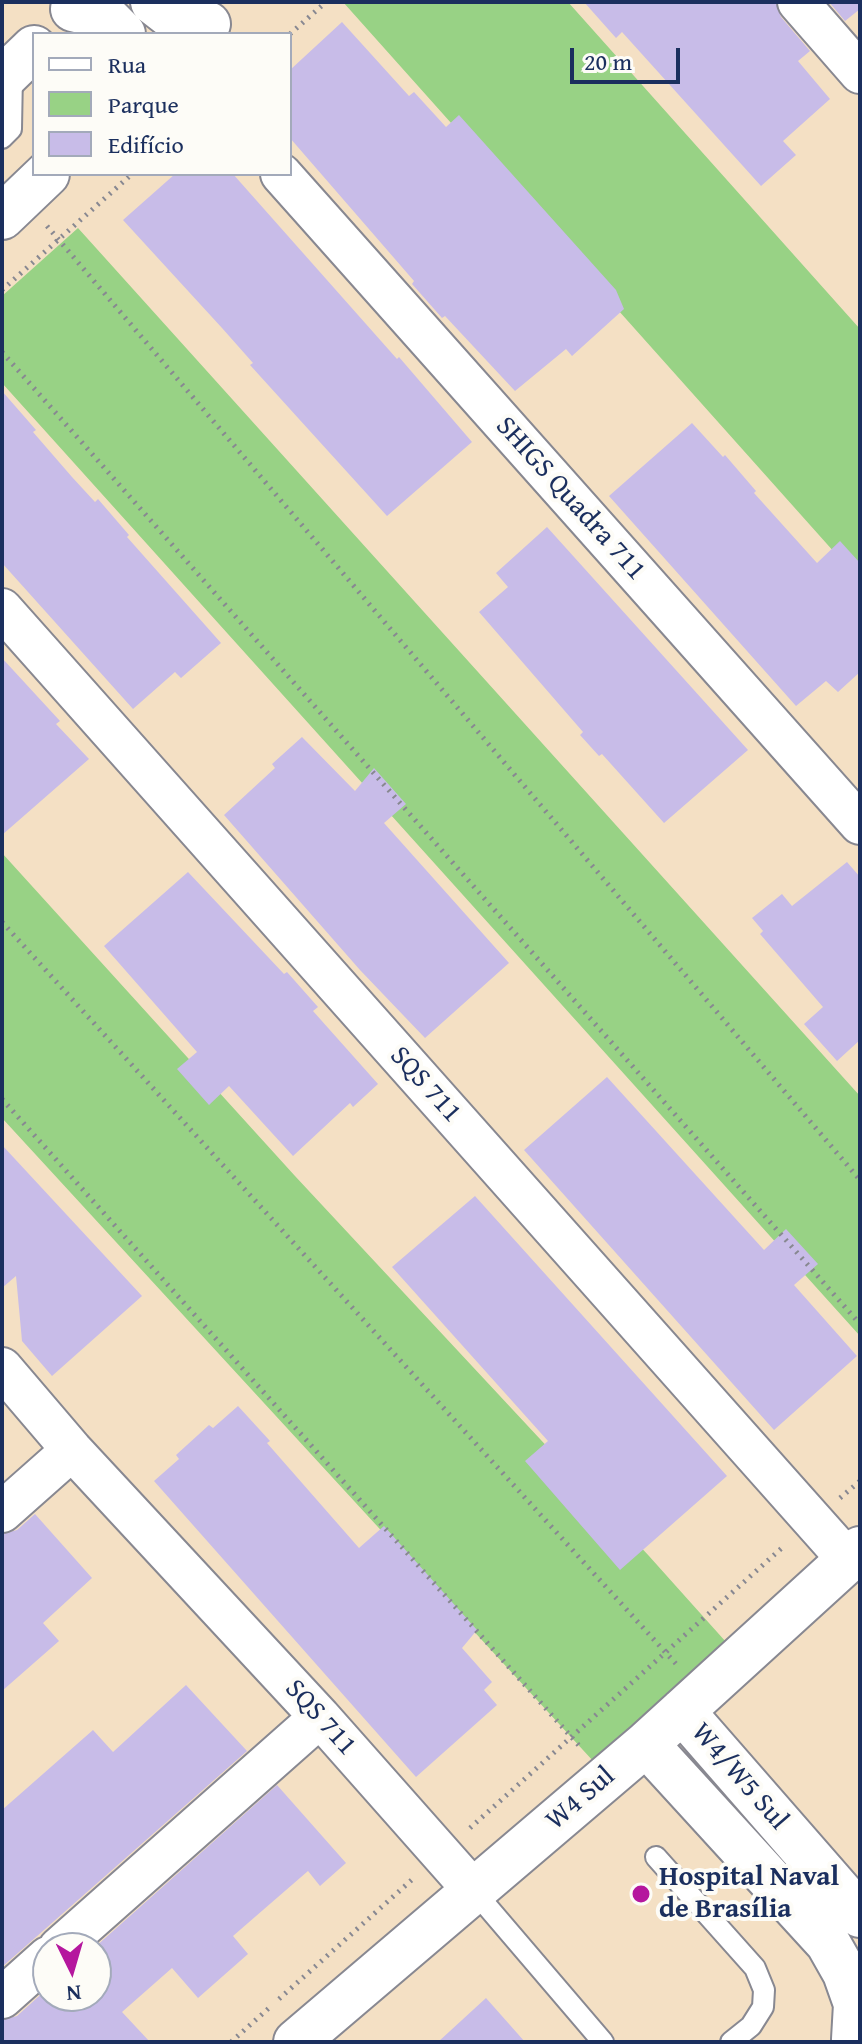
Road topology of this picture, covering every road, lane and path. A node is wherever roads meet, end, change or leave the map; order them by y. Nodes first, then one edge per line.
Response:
1 (153, 2) edge
2 (326, 2) edge
3 (798, 2) edge
4 (67, 15) edge
5 (213, 20) edge
6 (121, 32) edge
7 (292, 32) edge
8 (16, 66) edge
9 (860, 73) edge
10 (2, 138) edge
11 (130, 176) edge
12 (283, 176) edge
13 (24, 197) edge
14 (58, 240) junction
15 (2, 290) edge
16 (2, 352) edge
17 (2, 609) edge
18 (860, 824) edge
19 (2, 922) edge
20 (2, 1099) edge
21 (860, 1180) edge
22 (860, 1324) edge
23 (2, 1368) edge
24 (72, 1450) junction
25 (860, 1481) edge
26 (2, 1512) edge
27 (812, 1521) junction
28 (854, 1554) edge
29 (665, 1652) junction
30 (692, 1702) junction
31 (320, 1717) junction
32 (572, 1737) junction
33 (646, 1744) junction
34 (607, 1777) junction
35 (441, 1853) junction
36 (656, 1857) dead end
37 (474, 1891) junction
38 (860, 1915) edge
39 (77, 1932) edge
40 (32, 1971) edge
41 (2, 1998) edge
42 (855, 2039) edge
43 (231, 2042) edge
44 (296, 2042) edge
45 (603, 2042) edge
46 (731, 2042) edge

1 - 5 main road
2 - 7 path
3 - 9 street
4 - 6 main road
8 - 10 lane
11 - 14 path
12 - 18 street, SHIGS Quadra 711
13 - 14 path
14 - 15 path
14 - 21 path
16 - 22 path
17 - 27 street, SQS 711
19 - 29 path
20 - 32 path
23 - 24 street, SQS 711
24 - 26 street
24 - 31 street, SQS 711
25 - 27 path
27 - 28 street, SQS 711
27 - 29 path
28 - 30 main road, W4 Sul
29 - 30 path
29 - 32 path
30 - 33 main road, W4 Sul
30 - 38 main road, W4/W5 Sul
31 - 35 street, SQS 711
31 - 39 street
32 - 34 path
32 - 35 path
33 - 34 main road, W4 Sul
33 - 42 main road, W4/W5 Sul
34 - 37 main road, W4 Sul
35 - 37 street, SQS 711
35 - 43 path
36 - 46 lane
37 - 44 main road, W4 Sul
37 - 45 lane
40 - 41 street

